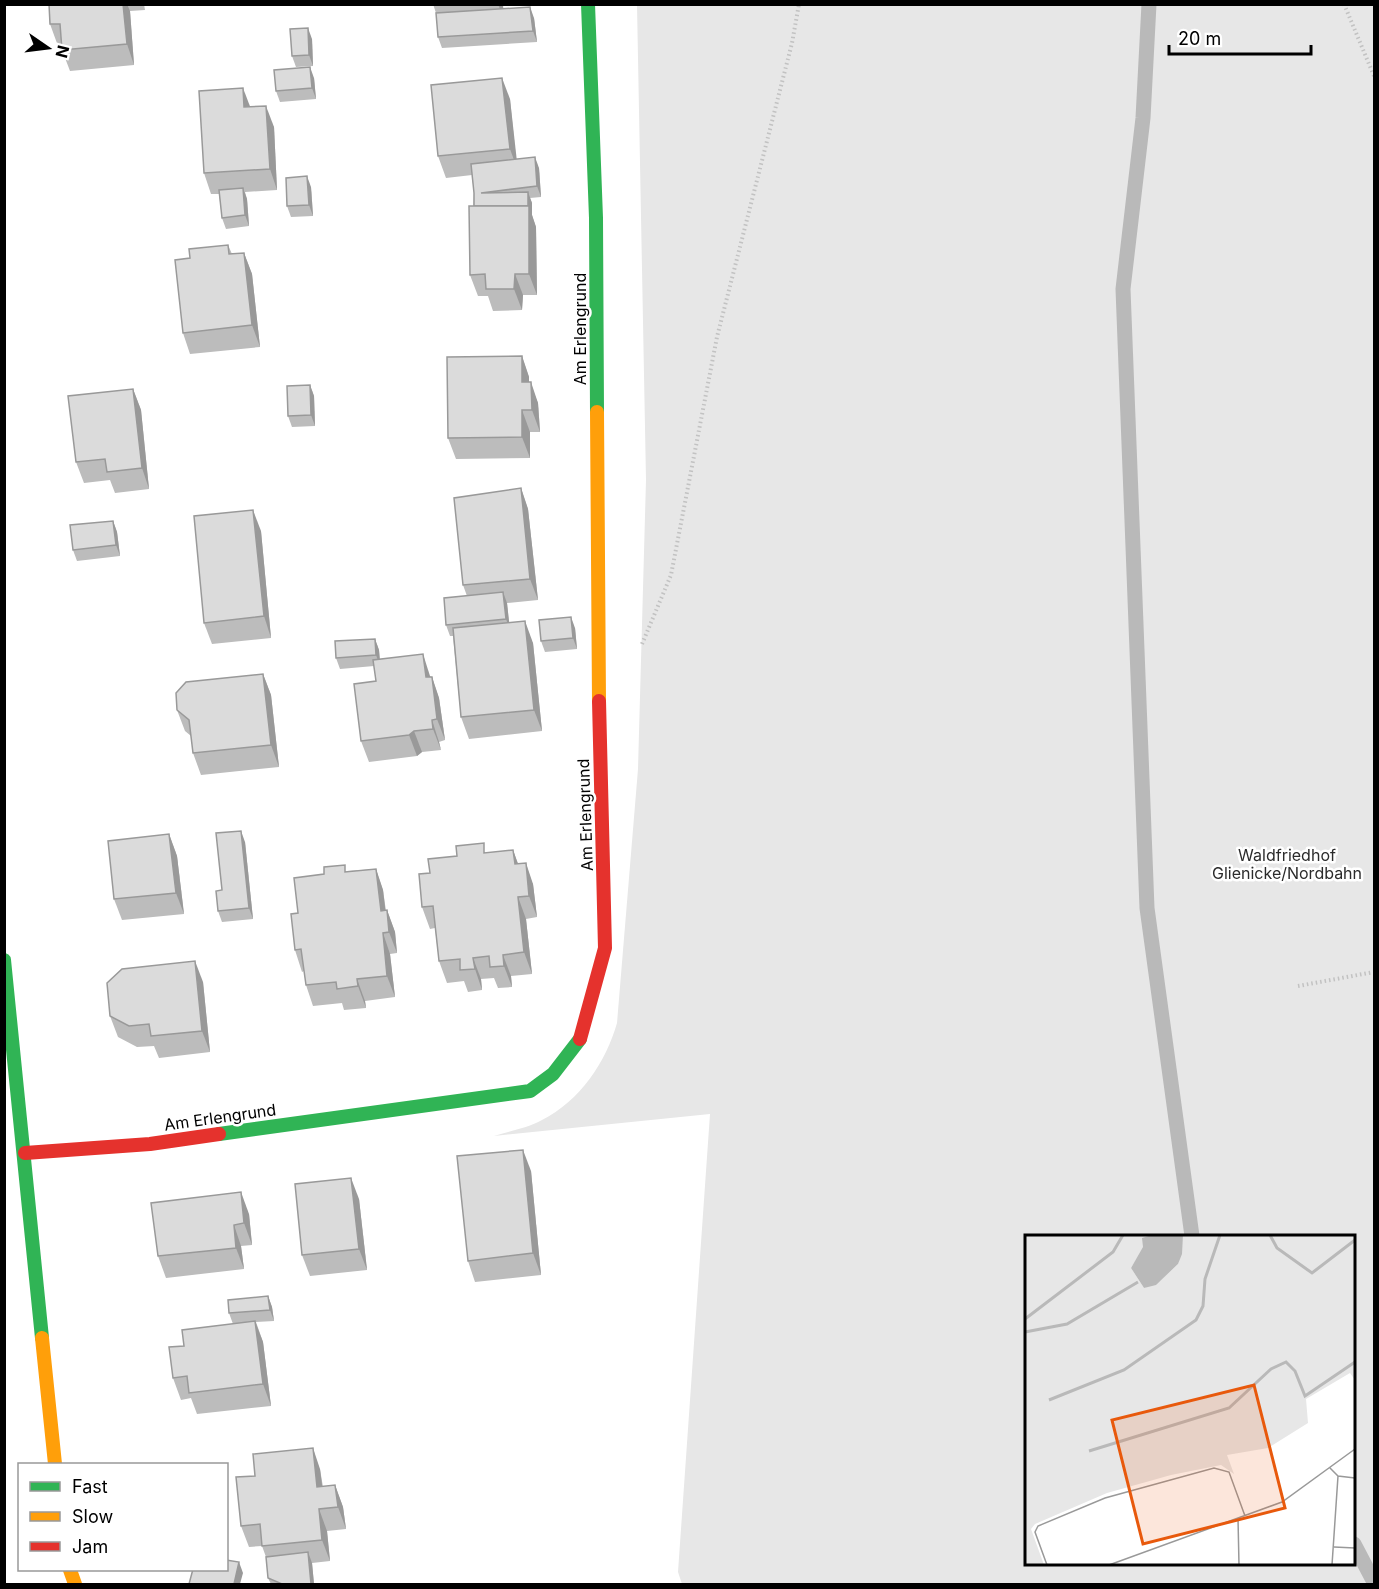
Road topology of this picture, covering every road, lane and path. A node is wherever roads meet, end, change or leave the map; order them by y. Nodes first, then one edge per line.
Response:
1 (588, 4) edge
2 (799, 4) edge
3 (1344, 4) edge
4 (1374, 76) edge
5 (639, 649) dead end
6 (4, 960) edge
7 (1374, 972) edge
8 (1298, 986) dead end
9 (25, 1153) junction
10 (55, 1463) edge

1 - 9 street, Am Erlengrund
2 - 5 path
3 - 4 path
6 - 9 street
7 - 8 path
9 - 10 street

